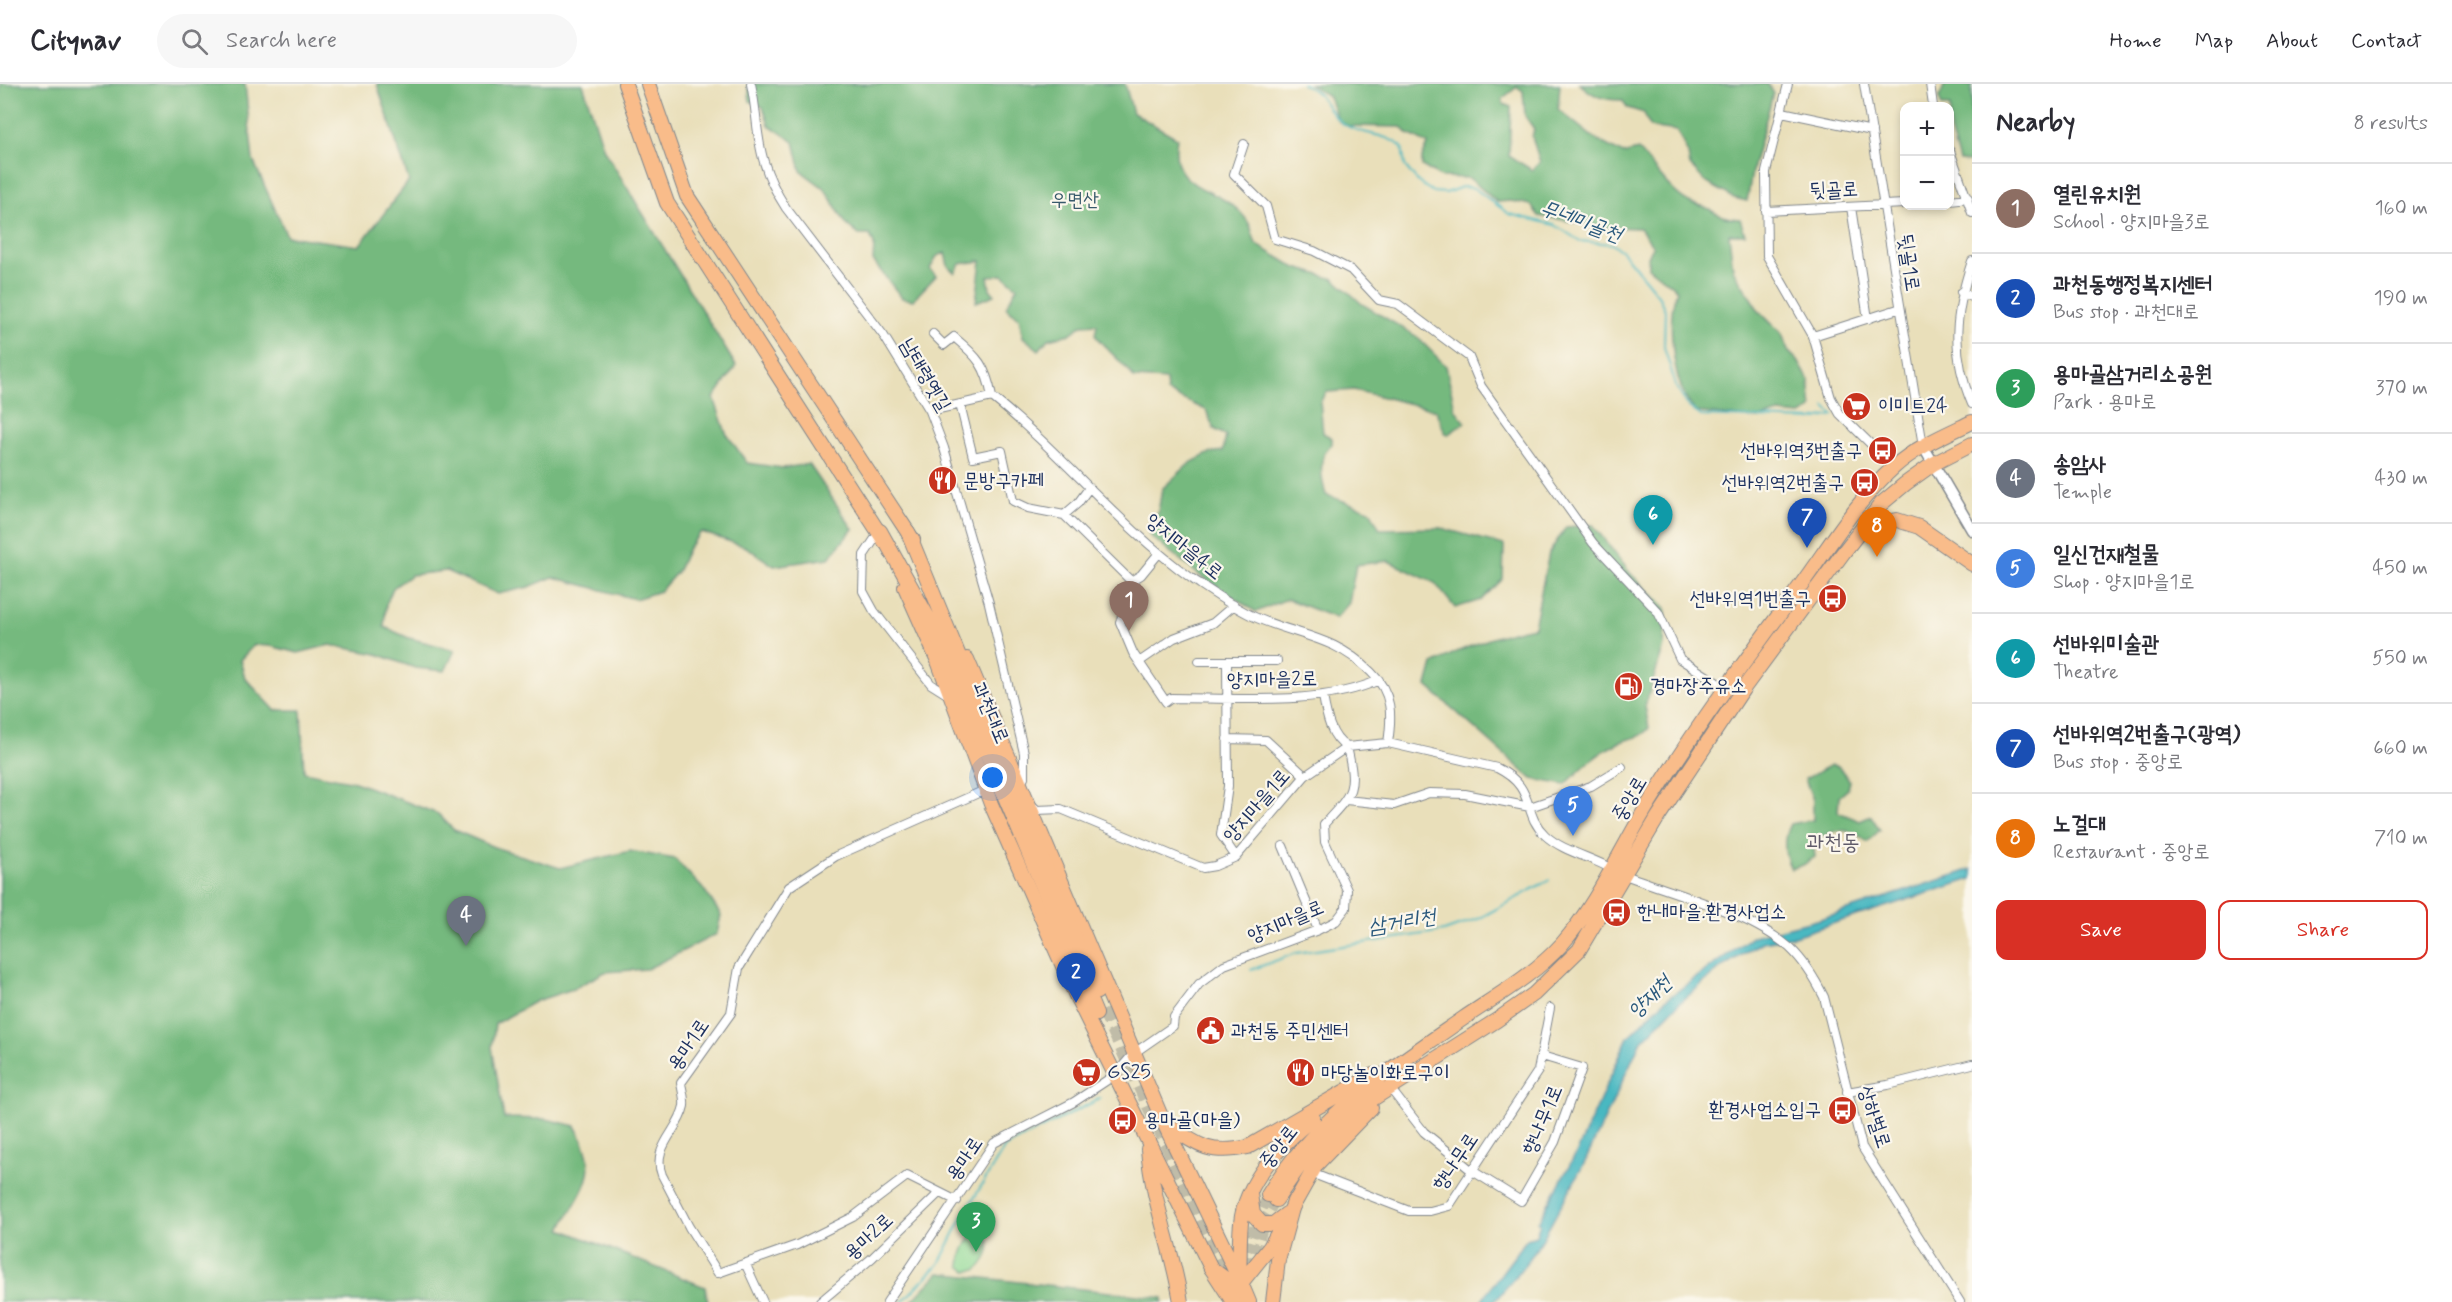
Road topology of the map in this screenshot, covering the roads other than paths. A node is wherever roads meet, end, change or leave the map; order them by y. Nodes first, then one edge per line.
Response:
1 (625, 84) edge
2 (648, 84) edge
3 (751, 84) edge
4 (1788, 84) edge
5 (1864, 84) edge
6 (1930, 84) edge
7 (1932, 102) edge
8 (1782, 112) junction
9 (1872, 131) junction
10 (1244, 144) dead end
11 (1952, 156) edge
12 (1968, 198) junction
13 (1954, 200) edge
14 (1900, 204) edge
15 (1882, 206) junction
16 (1851, 207) junction
17 (1766, 211) junction
18 (1972, 213) edge
19 (1972, 261) edge
20 (1961, 292) junction
21 (1972, 297) edge
22 (1898, 309) junction
23 (1868, 319) junction
24 (933, 334) dead end
25 (1813, 336) junction
26 (1968, 380) edge
27 (992, 397) junction
28 (960, 404) junction
29 (1972, 404) edge
30 (930, 411) junction
31 (1972, 422) edge
32 (1972, 444) edge
33 (1923, 446) junction
34 (1933, 464) junction
35 (1894, 467) junction
36 (1089, 488) junction
37 (1064, 515) junction
38 (1863, 527) junction
39 (1972, 530) edge
40 (880, 531) junction
41 (908, 532) junction
42 (1159, 553) junction
43 (1972, 564) edge
44 (1131, 581) junction
45 (1234, 605) junction
46 (1199, 661) dead end
47 (1227, 661) junction
48 (1277, 661) dead end
49 (1139, 662) junction
50 (1379, 680) junction
51 (1724, 687) junction
52 (950, 696) junction
53 (1323, 696) junction
54 (1227, 698) junction
55 (1227, 739) junction
56 (1388, 744) junction
57 (1347, 747) junction
58 (1622, 767) dead end
59 (1305, 776) junction
60 (1021, 783) junction
61 (986, 790) junction
62 (1346, 800) junction
63 (1030, 803) junction
64 (1530, 807) junction
65 (1282, 846) dead end
66 (1236, 857) junction
67 (1619, 872) junction
68 (1318, 930) junction
69 (1550, 1008) dead end
70 (1134, 1053) junction
71 (1542, 1056) junction
72 (1405, 1060) junction
73 (1972, 1064) edge
74 (1115, 1075) junction
75 (1407, 1078) junction
76 (1393, 1092) junction
77 (1847, 1092) junction
78 (1335, 1099) junction
79 (1163, 1121) junction
80 (1147, 1138) junction
81 (1471, 1170) junction
82 (1311, 1173) junction
83 (1250, 1192) junction
84 (938, 1194) junction
85 (957, 1201) junction
86 (1291, 1206) junction
87 (746, 1265) junction
88 (1211, 1268) junction
89 (1240, 1283) junction
90 (763, 1302) edge
91 (820, 1302) edge
92 (888, 1302) edge
93 (1181, 1302) edge
94 (1235, 1302) edge
95 (1249, 1302) edge
96 (1273, 1302) edge
97 (1960, 1302) edge

1 - 40 main road
2 - 41 main road
3 - 30 street, 남태령옛길
4 - 8 street
5 - 9 street, 뒷골1로
6 - 7 street
8 - 9 street
8 - 17 street
9 - 15 street, 뒷골1로
10 - 51 street
11 - 12 street
12 - 13 street
12 - 18 street
14 - 15 street, 뒷골로
15 - 16 street, 뒷골로
15 - 22 street, 뒷골1로
16 - 17 street, 뒷골로
16 - 23 street
17 - 25 street
19 - 20 street
20 - 21 street
20 - 26 street
22 - 23 street
22 - 33 street, 뒷골1로
23 - 25 street
24 - 27 street
25 - 35 street
26 - 29 street
27 - 28 street
27 - 36 street, 양지마을4로
28 - 30 street
28 - 37 street
30 - 60 street, 남태령옛길
31 - 33 main road, 중앙로
32 - 34 main road, 중앙로
33 - 34 street
33 - 35 main road, 중앙로
34 - 38 main road, 중앙로
34 - 39 street
35 - 51 main road, 중앙로
36 - 37 street
36 - 42 street, 양지마을4로
37 - 44 street
38 - 43 main road
38 - 67 main road, 중앙로
40 - 41 main road, 과천대로
40 - 52 main road
40 - 52 street
41 - 60 main road
42 - 44 street
42 - 45 street, 양지마을4로
44 - 49 street
45 - 49 street
45 - 50 street, 양지마을4로
46 - 47 street
47 - 48 street
47 - 54 street
49 - 54 street, 양지마을2로
50 - 53 street, 양지마을2로
50 - 56 street, 양지마을4로
51 - 67 main road, 중앙로
52 - 61 main road
53 - 54 street, 양지마을2로
53 - 57 street
54 - 55 street
55 - 59 street
55 - 66 street
56 - 57 street
56 - 64 street
57 - 59 street, 양지마을1로
57 - 62 street, 양지마을로
58 - 64 street
59 - 66 street, 양지마을1로
60 - 63 main road
61 - 74 main road
61 - 87 street, 용마1로
62 - 64 street
62 - 68 street, 양지마을로
63 - 66 street, 양지마을1로
63 - 70 main road
64 - 67 street
65 - 68 street
67 - 72 main road, 중앙로
67 - 75 main road, 중앙로
67 - 77 street, 상하벌로
68 - 70 street, 양지마을로
69 - 71 street, 향나무로
70 - 74 street, 용마로
70 - 79 main road
71 - 81 street, 향나무로
71 - 81 street, 향나무1로
72 - 75 main road, 중앙로
72 - 78 main road
73 - 77 street
74 - 80 main road
74 - 85 street, 용마로
75 - 76 main road
76 - 81 street
76 - 82 main road
77 - 97 street, 상하벌로
78 - 79 main road
78 - 83 main road
79 - 89 main road
80 - 88 main road
80 - 93 main road
81 - 82 street, 향나무로
82 - 86 main road
83 - 86 main road
83 - 89 main road
84 - 85 street, 용마1로
84 - 87 street, 용마1로
84 - 91 street, 용마2로
85 - 92 street, 용마로
86 - 89 main road
86 - 96 main road
87 - 90 street
88 - 89 main road
88 - 94 main road
89 - 94 main road
89 - 95 main road

